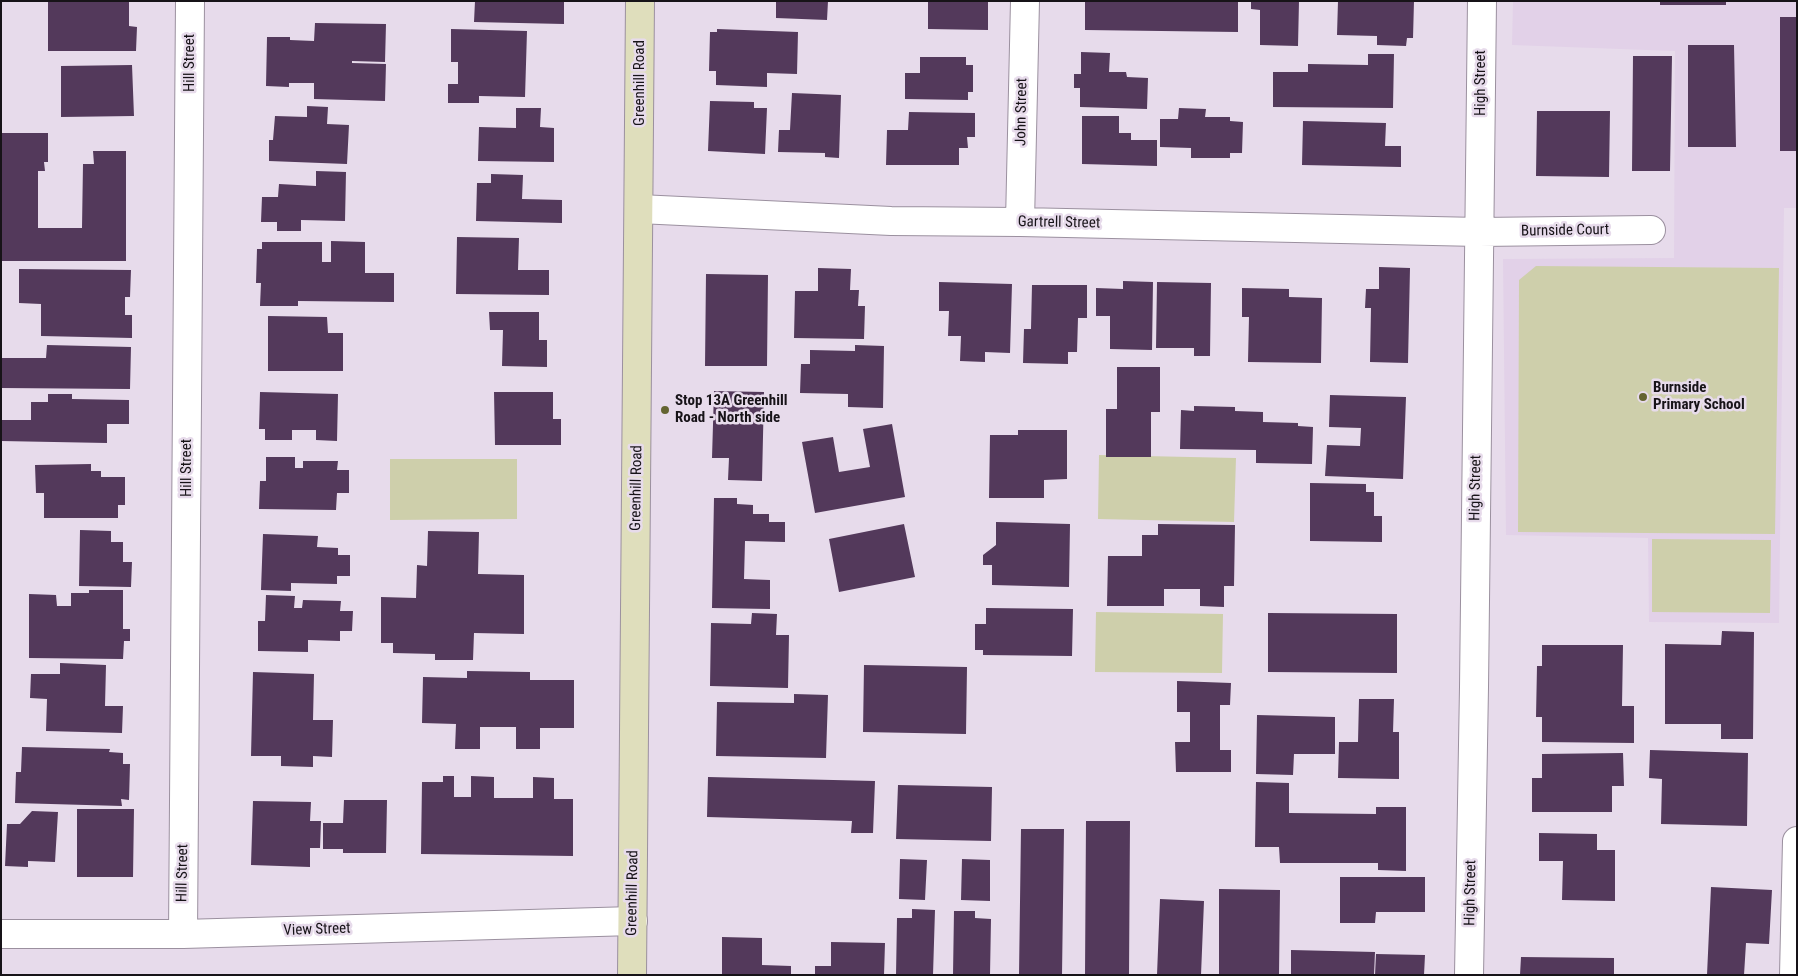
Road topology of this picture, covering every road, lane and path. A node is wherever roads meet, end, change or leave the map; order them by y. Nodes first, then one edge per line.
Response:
1 (190, 1) edge
2 (640, 1) edge
3 (1025, 1) edge
4 (1482, 1) edge
5 (639, 209) junction
6 (1020, 222) junction
7 (1651, 230) dead end
8 (1479, 232) junction
9 (1797, 841) edge
10 (632, 921) junction
11 (1, 934) edge
12 (183, 934) junction
13 (632, 975) edge
14 (1469, 975) edge
15 (1794, 975) edge

1 - 12 street, Hill Street
2 - 5 main road, Greenhill Road
3 - 6 street, John Street
4 - 8 street, High Street
5 - 6 street, Gartrell Street
5 - 10 main road, Greenhill Road
6 - 8 street, Gartrell Street
7 - 8 street, Burnside Court
8 - 14 street, High Street
9 - 15 street
10 - 12 street, View Street
10 - 13 main road, Greenhill Road
11 - 12 street, View Street

